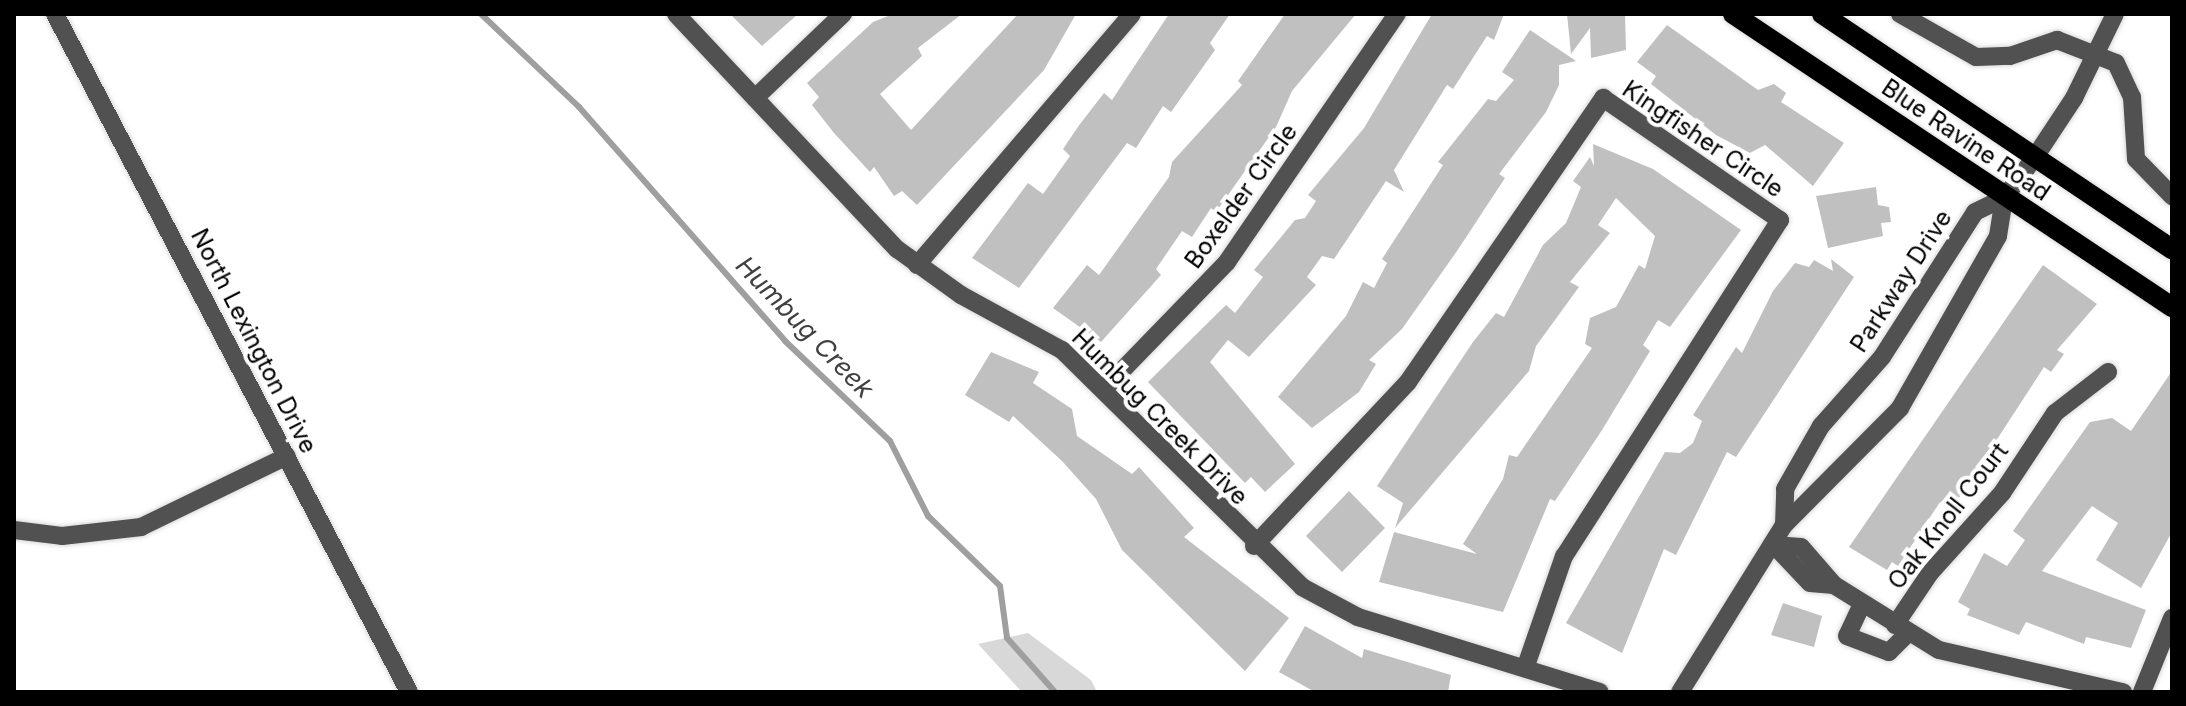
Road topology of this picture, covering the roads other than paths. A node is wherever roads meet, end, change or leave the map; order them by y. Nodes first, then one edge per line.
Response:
1 (55, 14) edge
2 (676, 14) edge
3 (843, 14) edge
4 (1132, 14) edge
5 (1397, 14) edge
6 (1733, 14) edge
7 (1822, 14) edge
8 (1900, 14) edge
9 (2115, 14) edge
10 (2098, 53) junction
11 (755, 98) junction
12 (2035, 157) junction
13 (2172, 196) edge
14 (2004, 198) junction
15 (2172, 249) edge
16 (917, 265) junction
17 (2172, 307) edge
18 (2108, 372) dead end
19 (1104, 389) junction
20 (287, 456) junction
21 (1784, 525) junction
22 (14, 530) edge
23 (1774, 545) junction
24 (1254, 546) junction
25 (1862, 604) junction
26 (2172, 618) edge
27 (1902, 629) junction
28 (1526, 666) junction
29 (409, 692) edge
30 (1600, 692) edge
31 (1680, 692) edge
32 (2123, 692) edge
33 (2142, 692) edge

1 - 20 street, North Lexington Drive
2 - 11 street, Humbug Creek Drive
3 - 11 street
4 - 16 street
5 - 19 street, Boxelder Circle
6 - 14 main road, Blue Ravine Road
7 - 12 main road, Blue Ravine Road
8 - 10 street
9 - 10 street, Parkway Drive
10 - 12 street, Parkway Drive
10 - 13 street
11 - 16 street, Humbug Creek Drive
12 - 14 street, Parkway Drive
12 - 15 main road, Blue Ravine Road
14 - 17 main road, Blue Ravine Road
14 - 21 street, Parkway Drive
14 - 21 street, Parkway Drive
16 - 19 street, Humbug Creek Drive
18 - 27 street, Oak Knoll Court
19 - 24 street, Humbug Creek Drive
20 - 22 street
20 - 29 street, North Lexington Drive
21 - 23 street, Parkway Drive
23 - 25 street
23 - 31 street, Parkway Drive
24 - 28 street, Humbug Creek Drive
24 - 28 street, Kingfisher Circle
25 - 27 street
25 - 27 street
26 - 33 street
27 - 32 street
28 - 30 street, Humbug Creek Drive

